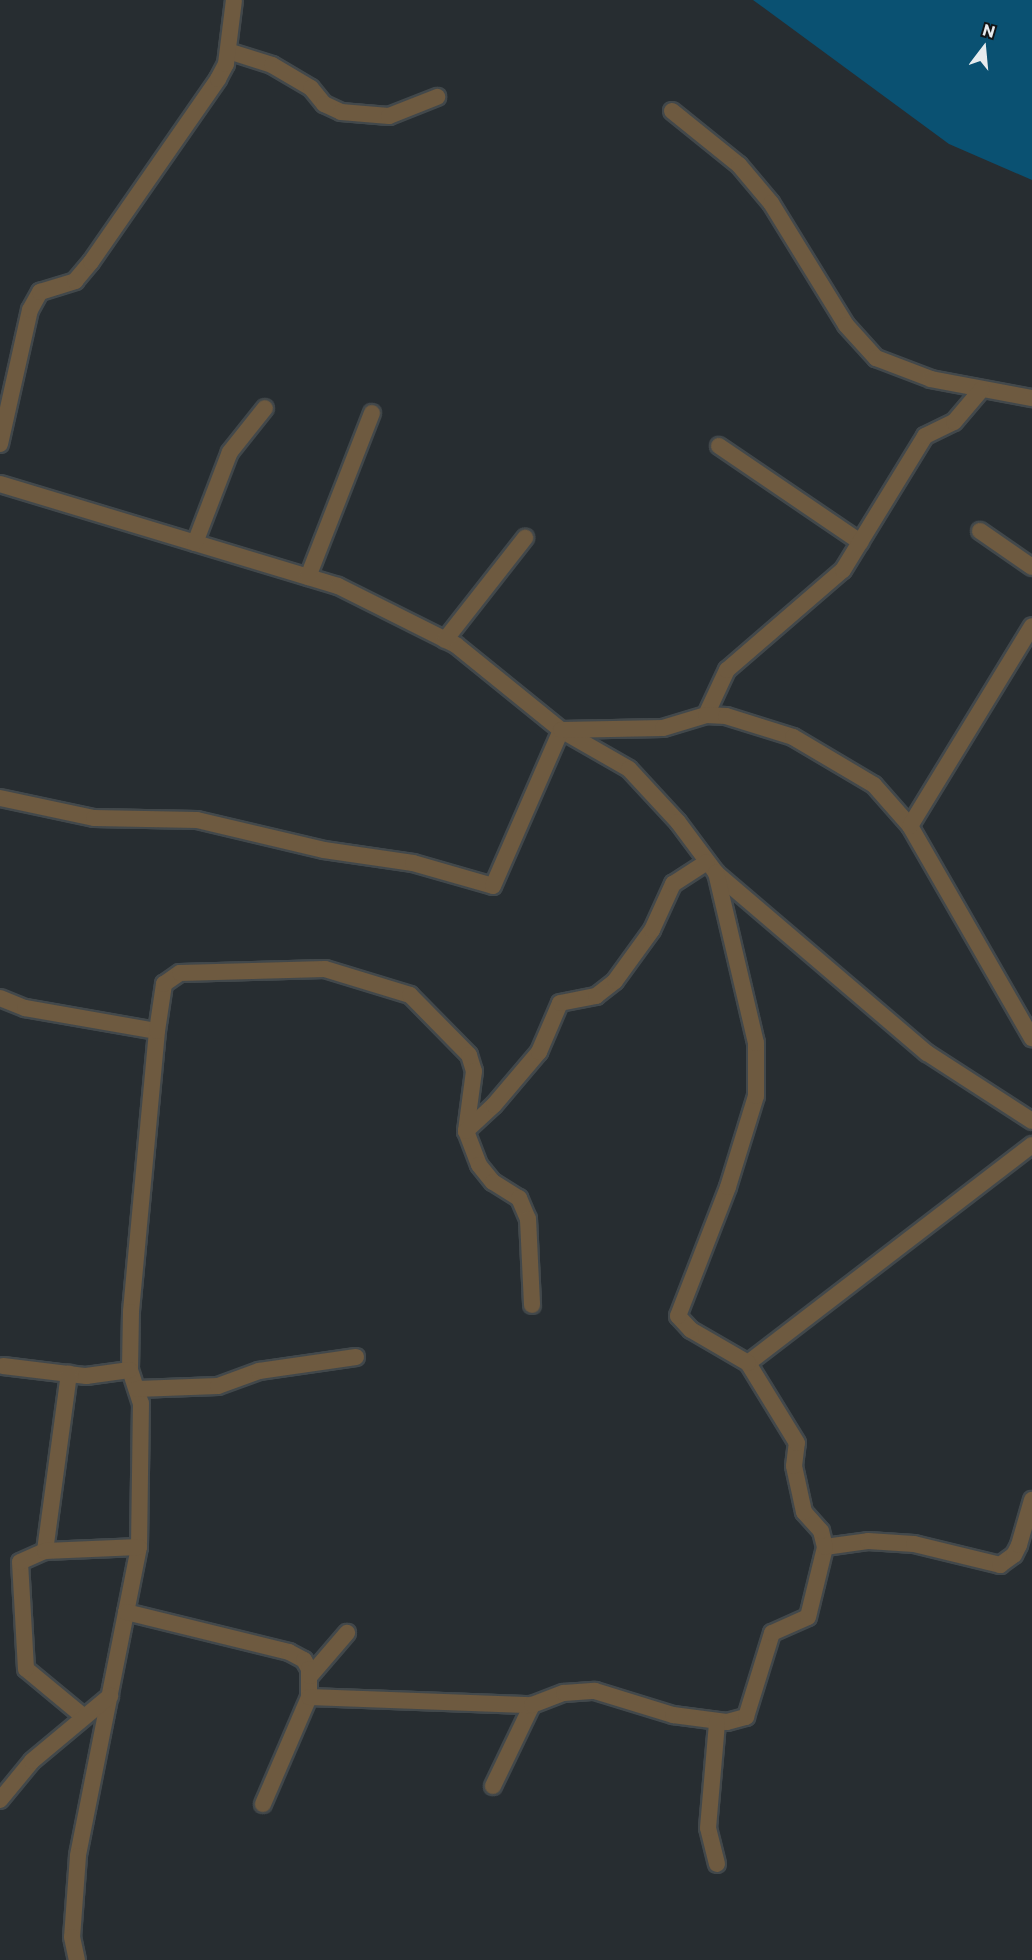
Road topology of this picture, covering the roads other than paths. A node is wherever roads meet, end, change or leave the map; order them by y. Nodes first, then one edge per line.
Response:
1 (234, 0) edge
2 (228, 51) junction
3 (437, 97) dead end
4 (672, 111) dead end
5 (982, 389) junction
6 (1032, 398) edge
7 (265, 408) dead end
8 (372, 413) dead end
9 (0, 444) edge
10 (719, 446) dead end
11 (2, 489) edge
12 (980, 531) dead end
13 (525, 538) dead end
14 (860, 542) junction
15 (195, 543) junction
16 (1032, 567) edge
17 (308, 577) junction
18 (1032, 626) edge
19 (445, 640) junction
20 (706, 715) junction
21 (561, 730) junction
22 (0, 798) edge
23 (910, 826) junction
24 (711, 868) junction
25 (0, 998) edge
26 (157, 1030) junction
27 (1032, 1038) edge
28 (1032, 1121) edge
29 (466, 1131) junction
30 (1032, 1145) edge
31 (532, 1305) dead end
32 (356, 1357) dead end
33 (748, 1364) junction
34 (3, 1366) dead end
35 (130, 1370) junction
36 (69, 1374) junction
37 (136, 1389) junction
38 (1032, 1500) edge
39 (139, 1547) junction
40 (825, 1547) junction
41 (45, 1551) junction
42 (126, 1612) junction
43 (347, 1633) dead end
44 (310, 1676) junction
45 (110, 1696) junction
46 (309, 1697) junction
47 (532, 1704) junction
48 (84, 1717) junction
49 (717, 1722) junction
50 (493, 1786) dead end
51 (0, 1800) edge
52 (263, 1804) dead end
53 (717, 1863) dead end
54 (77, 1960) edge

1 - 2 street
2 - 3 street
2 - 9 street
4 - 5 street
5 - 6 street
5 - 14 street
7 - 15 street
8 - 17 street
10 - 14 street
11 - 15 street
12 - 16 street
13 - 19 street
14 - 20 street
15 - 17 street
17 - 19 street
18 - 23 street
19 - 21 street
20 - 21 street
20 - 23 street
21 - 22 street
21 - 24 street
23 - 27 street
24 - 28 street
24 - 29 street
24 - 33 street
25 - 26 street
26 - 29 street
26 - 35 street
29 - 31 street
30 - 33 street
32 - 37 street
33 - 40 street
34 - 36 street
35 - 36 street
35 - 37 street
36 - 41 street
37 - 39 street
38 - 40 street
39 - 41 street
39 - 42 street
40 - 49 street
41 - 48 street
42 - 44 street
42 - 45 street
43 - 44 street
44 - 46 street
45 - 48 street
45 - 54 street
46 - 47 street
46 - 52 street
47 - 49 street
47 - 50 street
48 - 51 street
49 - 53 street

